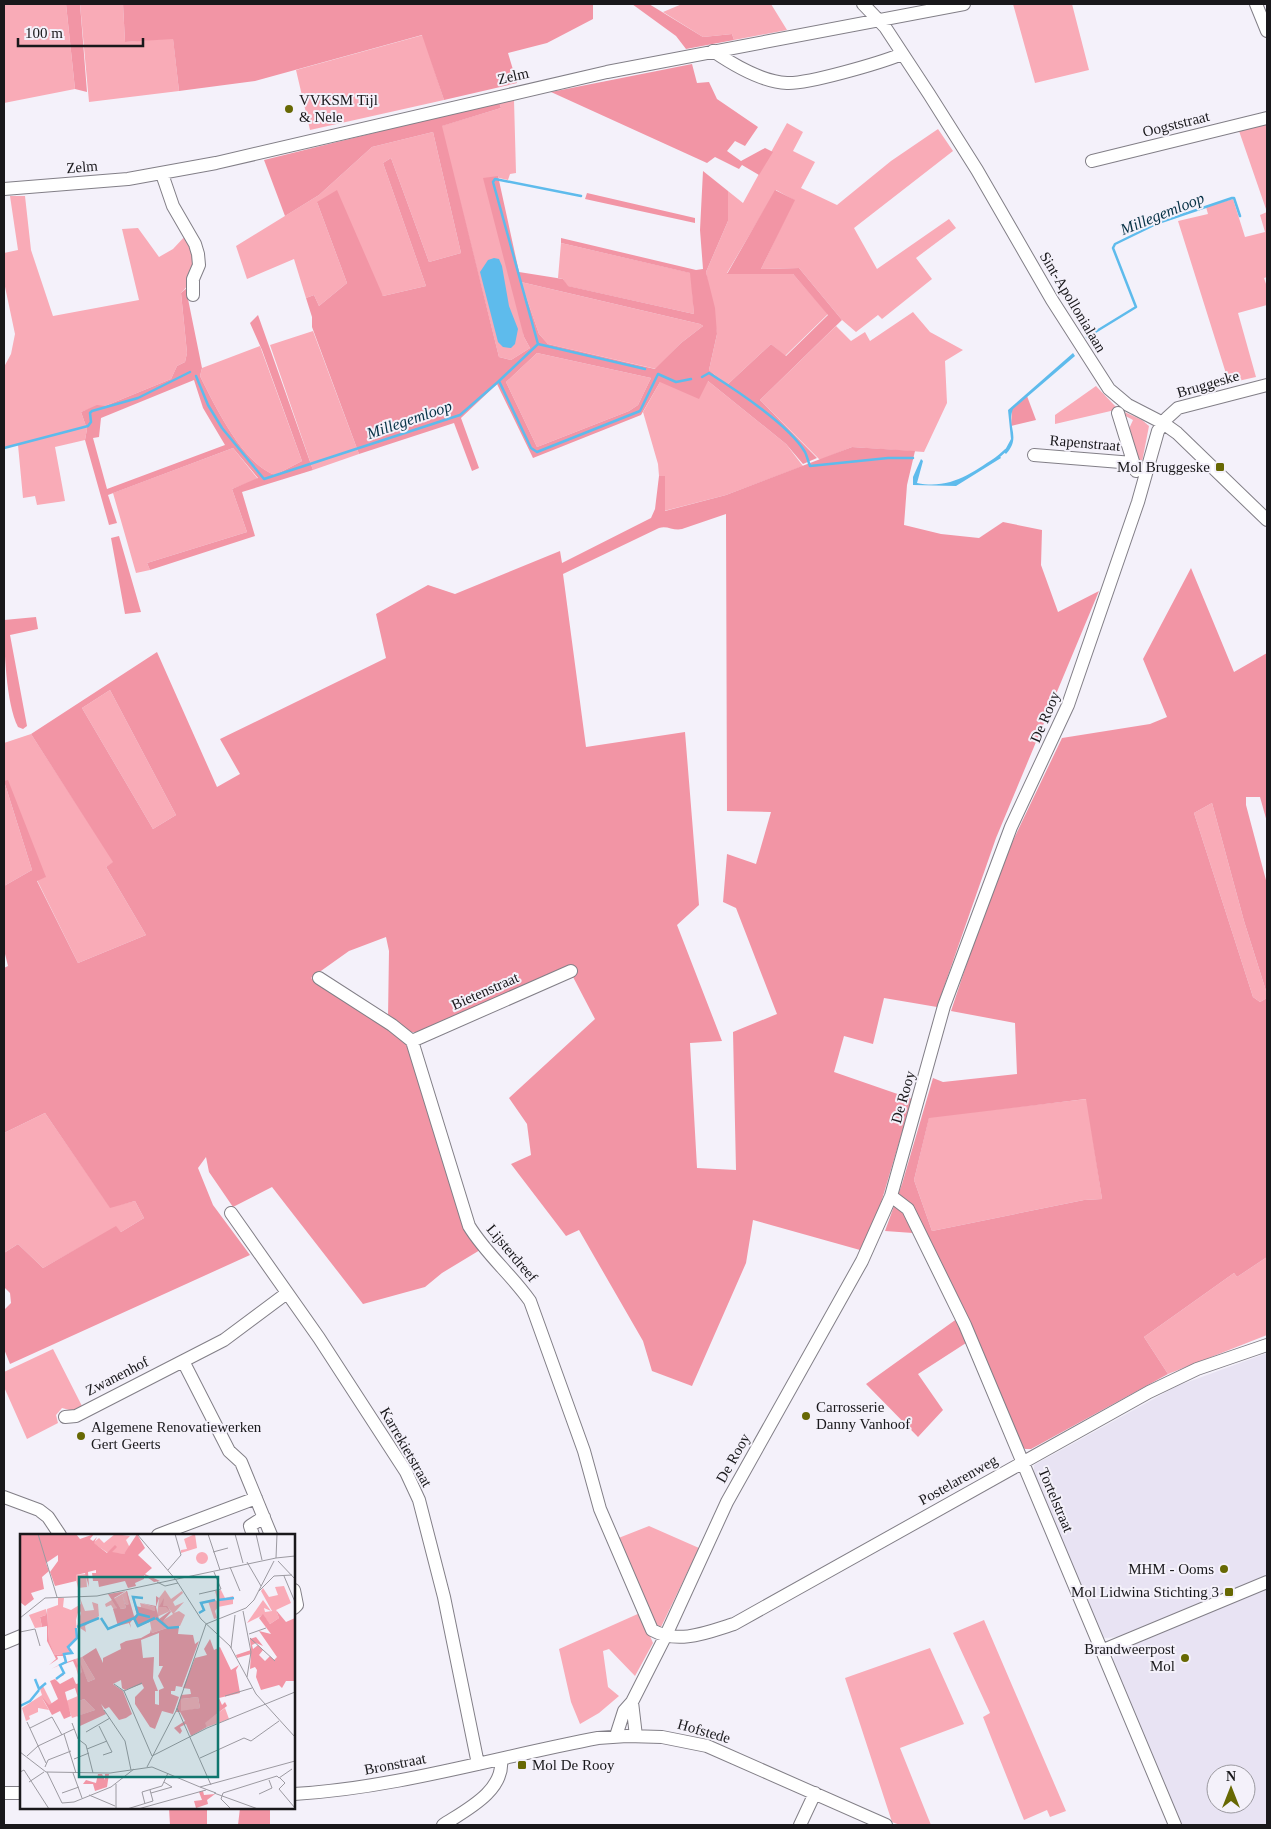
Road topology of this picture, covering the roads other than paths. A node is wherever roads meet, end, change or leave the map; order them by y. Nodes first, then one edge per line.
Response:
1 (863, 4) edge
2 (964, 4) edge
3 (1256, 4) edge
4 (876, 21) junction
5 (1267, 31) edge
6 (713, 51) junction
7 (902, 54) junction
8 (1267, 118) edge
9 (1092, 162) dead end
10 (162, 174) junction
11 (4, 189) edge
12 (193, 296) dead end
13 (1267, 385) edge
14 (1118, 413) dead end
15 (1163, 422) junction
16 (1034, 455) dead end
17 (1133, 463) junction
18 (1145, 475) junction
19 (1267, 520) edge
20 (570, 971) dead end
21 (319, 978) dead end
22 (412, 1041) junction
23 (892, 1196) junction
24 (231, 1213) dead end
25 (287, 1293) junction
26 (1267, 1344) edge
27 (183, 1361) junction
28 (65, 1417) dead end
29 (1022, 1462) junction
30 (4, 1498) edge
31 (256, 1498) junction
32 (264, 1517) junction
33 (59, 1534) edge
34 (161, 1534) edge
35 (253, 1534) edge
36 (271, 1534) edge
37 (1267, 1582) edge
38 (295, 1593) edge
39 (295, 1607) edge
40 (666, 1635) junction
41 (20, 1636) edge
42 (4, 1643) edge
43 (1101, 1651) junction
44 (632, 1702) junction
45 (616, 1736) junction
46 (636, 1736) junction
47 (501, 1759) junction
48 (482, 1763) junction
49 (493, 1786) junction
50 (4, 1793) edge
51 (20, 1793) edge
52 (814, 1793) junction
53 (295, 1794) edge
54 (442, 1825) edge
55 (800, 1825) edge
56 (886, 1825) edge
57 (1175, 1825) edge

1 - 4 street, Sint-Apollonialaan
2 - 4 street, Zelm
3 - 5 street
4 - 6 street, Zelm
4 - 7 street, Sint-Apollonialaan
6 - 7 street
6 - 10 street, Zelm
7 - 15 street, Sint-Apollonialaan
8 - 9 street, Oogststraat
10 - 11 street, Zelm
10 - 12 street
13 - 15 street, Bruggeske
14 - 17 street
15 - 18 street, De Rooy
15 - 19 street, Sint-Apollonialaan
16 - 17 street, Rapenstraat
17 - 18 street
18 - 23 street, De Rooy
20 - 22 street, Bietenstraat
21 - 22 street
22 - 40 street, Lijsterdreef
23 - 29 street, Tortelstraat
23 - 40 street, De Rooy
24 - 25 street, Karrekietstraat
25 - 27 street, Zwanenhof
25 - 48 street, Karrekietstraat
26 - 29 street, Postelarenweg
27 - 28 street, Zwanenhof
27 - 31 street
29 - 40 street, Postelarenweg
29 - 43 street, Tortelstraat
30 - 33 street
31 - 32 street
31 - 34 street
32 - 35 street
32 - 36 street
37 - 43 street
38 - 39 street
40 - 44 street, De Rooy
41 - 42 street
43 - 57 street, Tortelstraat
44 - 45 street, De Rooy
44 - 46 street
45 - 46 street, Hofstede
45 - 47 street, Hofstede
46 - 52 street, Hofstede
47 - 48 street, Bronstraat
47 - 49 street
48 - 49 street, Karrekietstraat
48 - 53 street, Bronstraat
49 - 54 street
50 - 51 street
52 - 55 street
52 - 56 street, Hofstede

